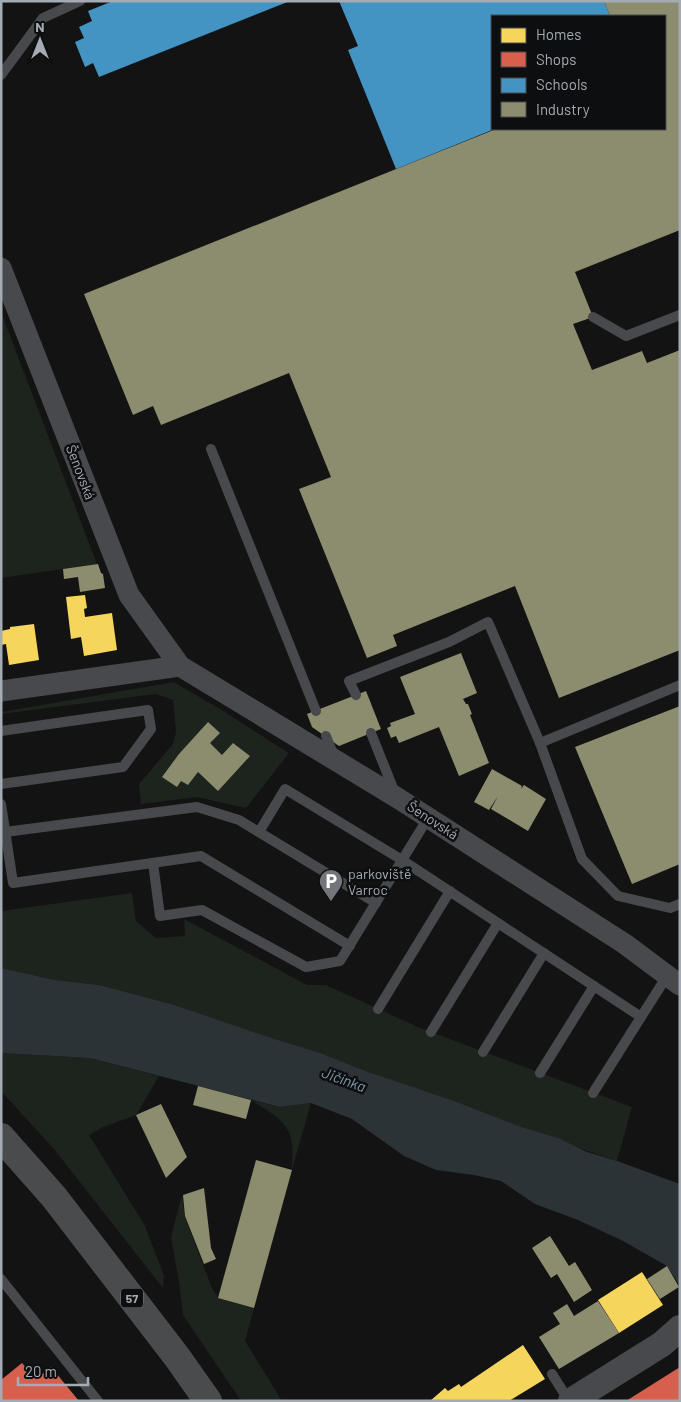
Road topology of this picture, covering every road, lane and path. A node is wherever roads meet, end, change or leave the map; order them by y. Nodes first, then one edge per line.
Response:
1 (80, 1) edge
2 (1, 75) edge
3 (1, 268) edge
4 (680, 315) edge
5 (593, 317) dead end
6 (211, 449) dead end
7 (180, 666) junction
8 (680, 685) edge
9 (1, 691) edge
10 (356, 695) dead end
11 (316, 711) dead end
12 (1, 731) edge
13 (371, 733) dead end
14 (326, 736) dead end
15 (540, 743) junction
16 (336, 760) junction
17 (1, 784) edge
18 (396, 797) junction
19 (1, 804) edge
20 (428, 818) junction
21 (5, 832) junction
22 (259, 832) junction
23 (402, 860) junction
24 (153, 863) junction
25 (450, 891) junction
26 (376, 903) junction
27 (680, 904) edge
28 (498, 923) junction
29 (350, 946) junction
30 (544, 953) junction
31 (673, 980) edge
32 (594, 986) junction
33 (378, 1009) dead end
34 (641, 1017) junction
35 (431, 1032) dead end
36 (483, 1052) dead end
37 (540, 1073) dead end
38 (594, 1094) dead end
39 (1, 1137) edge
40 (1, 1279) edge
41 (680, 1328) edge
42 (552, 1374) dead end
43 (98, 1401) edge
44 (208, 1401) edge
45 (570, 1401) edge

1 - 2 lane
3 - 7 street, Šenovská
4 - 5 lane
6 - 11 lane
7 - 9 street
7 - 16 street, Šenovská
8 - 15 lane
10 - 15 lane
12 - 17 lane
13 - 18 lane
14 - 16 lane
15 - 27 lane
16 - 18 street, Šenovská
18 - 20 street, Šenovská
19 - 21 lane
20 - 23 lane
20 - 31 street, Šenovská
21 - 22 lane
21 - 24 lane
22 - 23 lane
22 - 26 lane
23 - 25 lane
23 - 26 lane
24 - 29 lane
24 - 29 lane
25 - 28 lane
25 - 33 lane
26 - 29 lane
28 - 30 lane
28 - 35 lane
30 - 32 lane
30 - 36 lane
31 - 34 lane
32 - 34 lane
32 - 37 lane
34 - 38 lane
39 - 44 main road, 57
40 - 43 lane
41 - 45 street
42 - 45 lane

